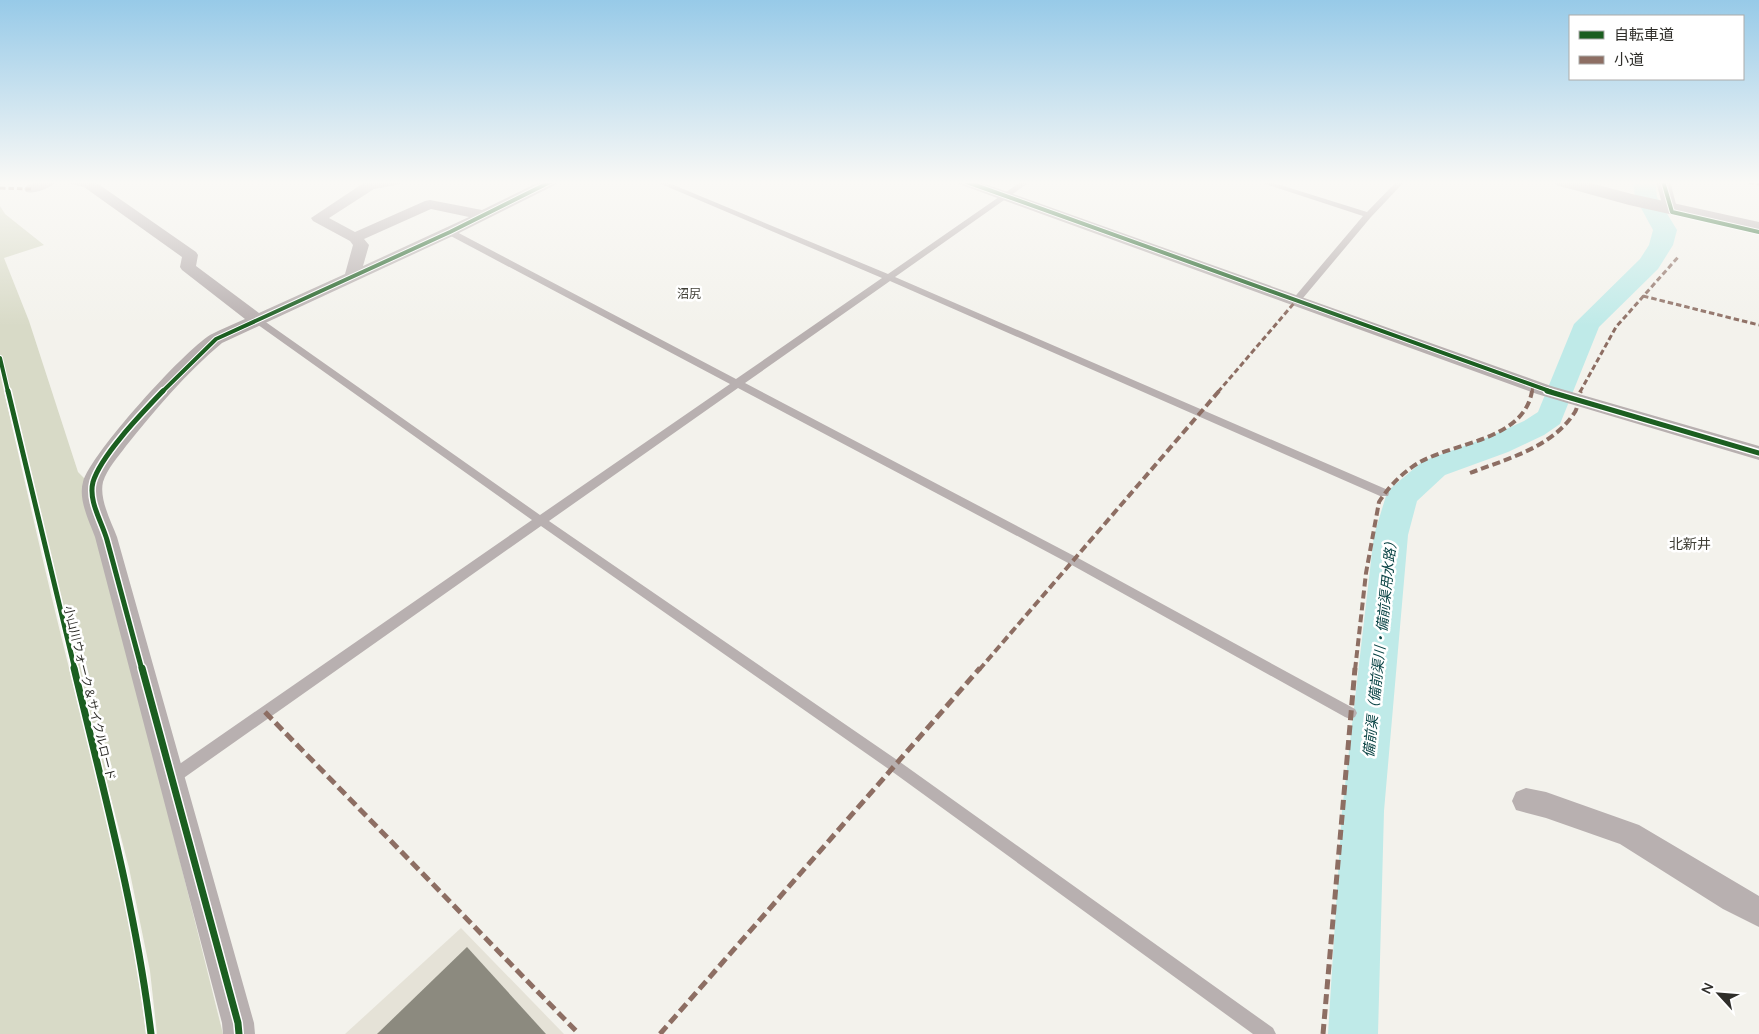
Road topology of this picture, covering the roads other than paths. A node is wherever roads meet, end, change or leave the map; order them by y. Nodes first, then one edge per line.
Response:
1 (154, 229) edge
2 (339, 229) edge
3 (375, 229) edge
4 (456, 229) edge
5 (774, 229) edge
6 (957, 229) edge
7 (1096, 229) edge
8 (1356, 229) edge
9 (450, 232) junction
10 (356, 238) junction
11 (352, 277) junction
12 (888, 277) junction
13 (1295, 302) junction
14 (257, 320) junction
15 (737, 383) junction
16 (1759, 453) edge
17 (1384, 493) dead end
18 (540, 520) junction
19 (1350, 713) dead end
20 (173, 777) junction
21 (1526, 801) dead end
22 (1759, 912) edge
23 (239, 1034) edge
24 (1267, 1034) edge

1 - 14 street
2 - 10 street
3 - 10 street
4 - 9 street
5 - 12 lane
6 - 12 lane
7 - 13 street
8 - 13 lane
9 - 11 street
9 - 15 lane
10 - 11 street
11 - 14 street
12 - 15 lane
12 - 17 lane
13 - 16 street
14 - 18 lane
14 - 20 street
15 - 18 lane
15 - 19 lane
18 - 20 lane
18 - 24 lane
20 - 23 street
21 - 22 street

